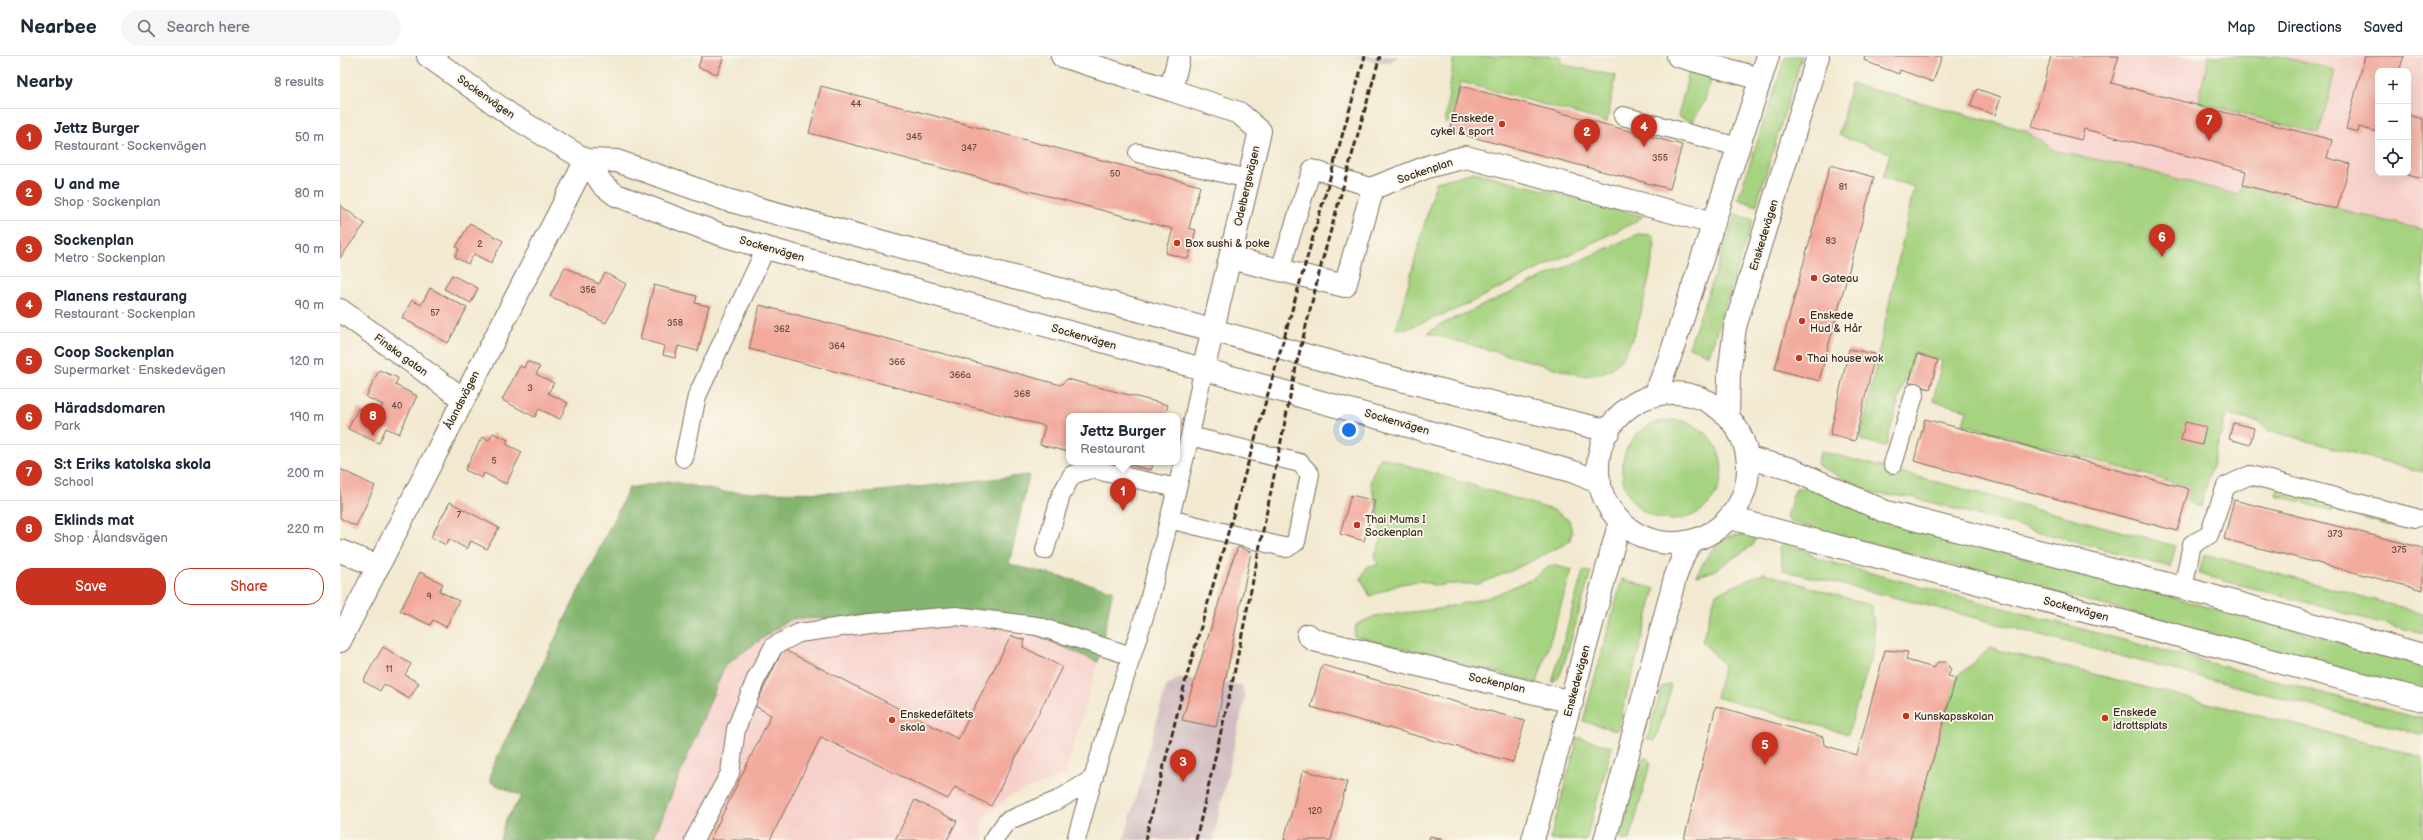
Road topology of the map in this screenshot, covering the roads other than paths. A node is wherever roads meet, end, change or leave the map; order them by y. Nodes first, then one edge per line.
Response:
1 (428, 56) edge
2 (1062, 56) edge
3 (1179, 56) edge
4 (1678, 56) edge
5 (1768, 56) edge
6 (1818, 56) edge
7 (1761, 79) junction
8 (1172, 90) junction
9 (1623, 116) dead end
10 (1738, 147) junction
11 (1138, 153) dead end
12 (586, 160) junction
13 (1248, 179) junction
14 (1373, 188) junction
15 (1714, 223) junction
16 (766, 248) junction
17 (1230, 258) junction
18 (1280, 270) junction
19 (340, 310) edge
20 (1213, 331) junction
21 (1204, 371) junction
22 (1915, 392) dead end
23 (1655, 395) junction
24 (463, 399) junction
25 (1728, 417) junction
26 (1609, 431) junction
27 (1190, 436) junction
28 (684, 458) dead end
29 (1748, 458) junction
30 (1892, 464) dead end
31 (1600, 483) junction
32 (1177, 488) junction
33 (1730, 518) junction
34 (2416, 518) dead end
35 (1170, 519) junction
36 (1620, 521) junction
37 (1693, 541) junction
38 (1045, 550) dead end
39 (340, 551) edge
40 (378, 566) junction
41 (2183, 588) junction
42 (1308, 635) dead end
43 (340, 641) edge
44 (2423, 655) edge
45 (1132, 656) junction
46 (2423, 700) edge
47 (1572, 702) junction
48 (1094, 778) junction
49 (694, 840) edge
50 (994, 840) edge
51 (1076, 840) edge
52 (1533, 840) edge
53 (1605, 840) edge

1 - 12 street, Sockenvägen
2 - 8 street
3 - 8 street
4 - 7 street
5 - 7 street
6 - 25 street, Enskedevägen
7 - 10 street
8 - 13 street, Odelbergsvägen
9 - 10 lane
10 - 15 street
11 - 13 lane
12 - 16 street, Sockenvägen
12 - 20 street, Sockenvägen
12 - 24 street, Ålandsvägen
13 - 17 street, Odelbergsvägen
14 - 15 street, Sockenplan
14 - 18 street
14 - 18 lane
15 - 23 street
16 - 21 street, Sockenvägen
16 - 28 lane
17 - 18 street
17 - 20 street, Odelbergsvägen
19 - 24 street, Finska gatan
20 - 21 street, Odelbergsvägen
20 - 26 street, Sockenvägen
21 - 27 lane
21 - 31 street, Sockenvägen
22 - 30 lane
23 - 25 street
23 - 26 street
24 - 40 street, Ålandsvägen
25 - 29 street
26 - 31 street
27 - 32 lane
27 - 35 lane
29 - 33 street
29 - 41 street
31 - 36 street
32 - 35 lane
32 - 38 lane
33 - 37 street
33 - 46 street, Sockenvägen
34 - 41 lane
35 - 45 lane
36 - 37 street
36 - 47 street, Enskedevägen
37 - 53 street
39 - 40 street
40 - 43 street, Ålandsvägen
41 - 44 street
42 - 47 street, Sockenplan
45 - 48 lane
45 - 49 lane
47 - 52 street, Enskedevägen
48 - 50 lane
48 - 51 lane

